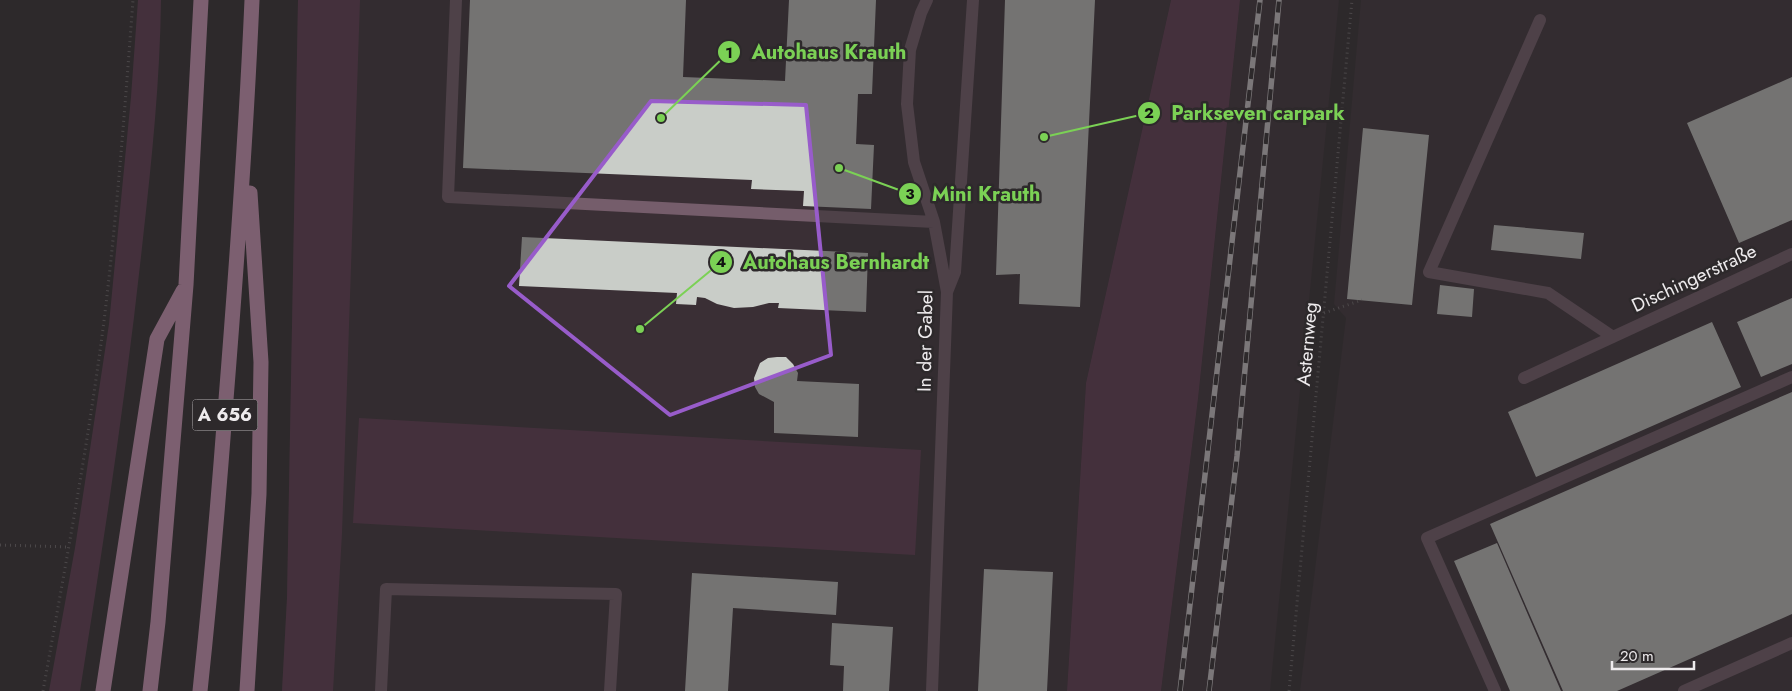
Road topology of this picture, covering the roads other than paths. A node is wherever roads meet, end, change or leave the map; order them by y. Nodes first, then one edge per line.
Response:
1 (201, 0) edge
2 (252, 0) edge
3 (456, 0) edge
4 (927, 0) edge
5 (973, 0) edge
6 (1540, 20) dead end
7 (246, 139) junction
8 (934, 222) junction
9 (1792, 254) edge
10 (186, 285) junction
11 (947, 292) junction
12 (1612, 337) junction
13 (1792, 377) edge
14 (1524, 378) dead end
15 (1792, 643) edge
16 (103, 691) edge
17 (150, 691) edge
18 (200, 691) edge
19 (247, 691) edge
20 (381, 691) edge
21 (610, 691) edge
22 (932, 691) edge
23 (1495, 691) edge
24 (1684, 691) edge

1 - 10 highway, A 656
2 - 7 highway, A 656
3 - 8 street
4 - 8 street, In der Gabel
5 - 11 street
6 - 12 street
7 - 18 highway, A 656
7 - 19 highway
8 - 11 street, In der Gabel
9 - 12 street, Dischingerstraße
10 - 16 highway
10 - 17 highway, A 656
11 - 22 street, In der Gabel
12 - 14 street, Dischingerstraße
13 - 23 street
15 - 24 street
20 - 21 street

